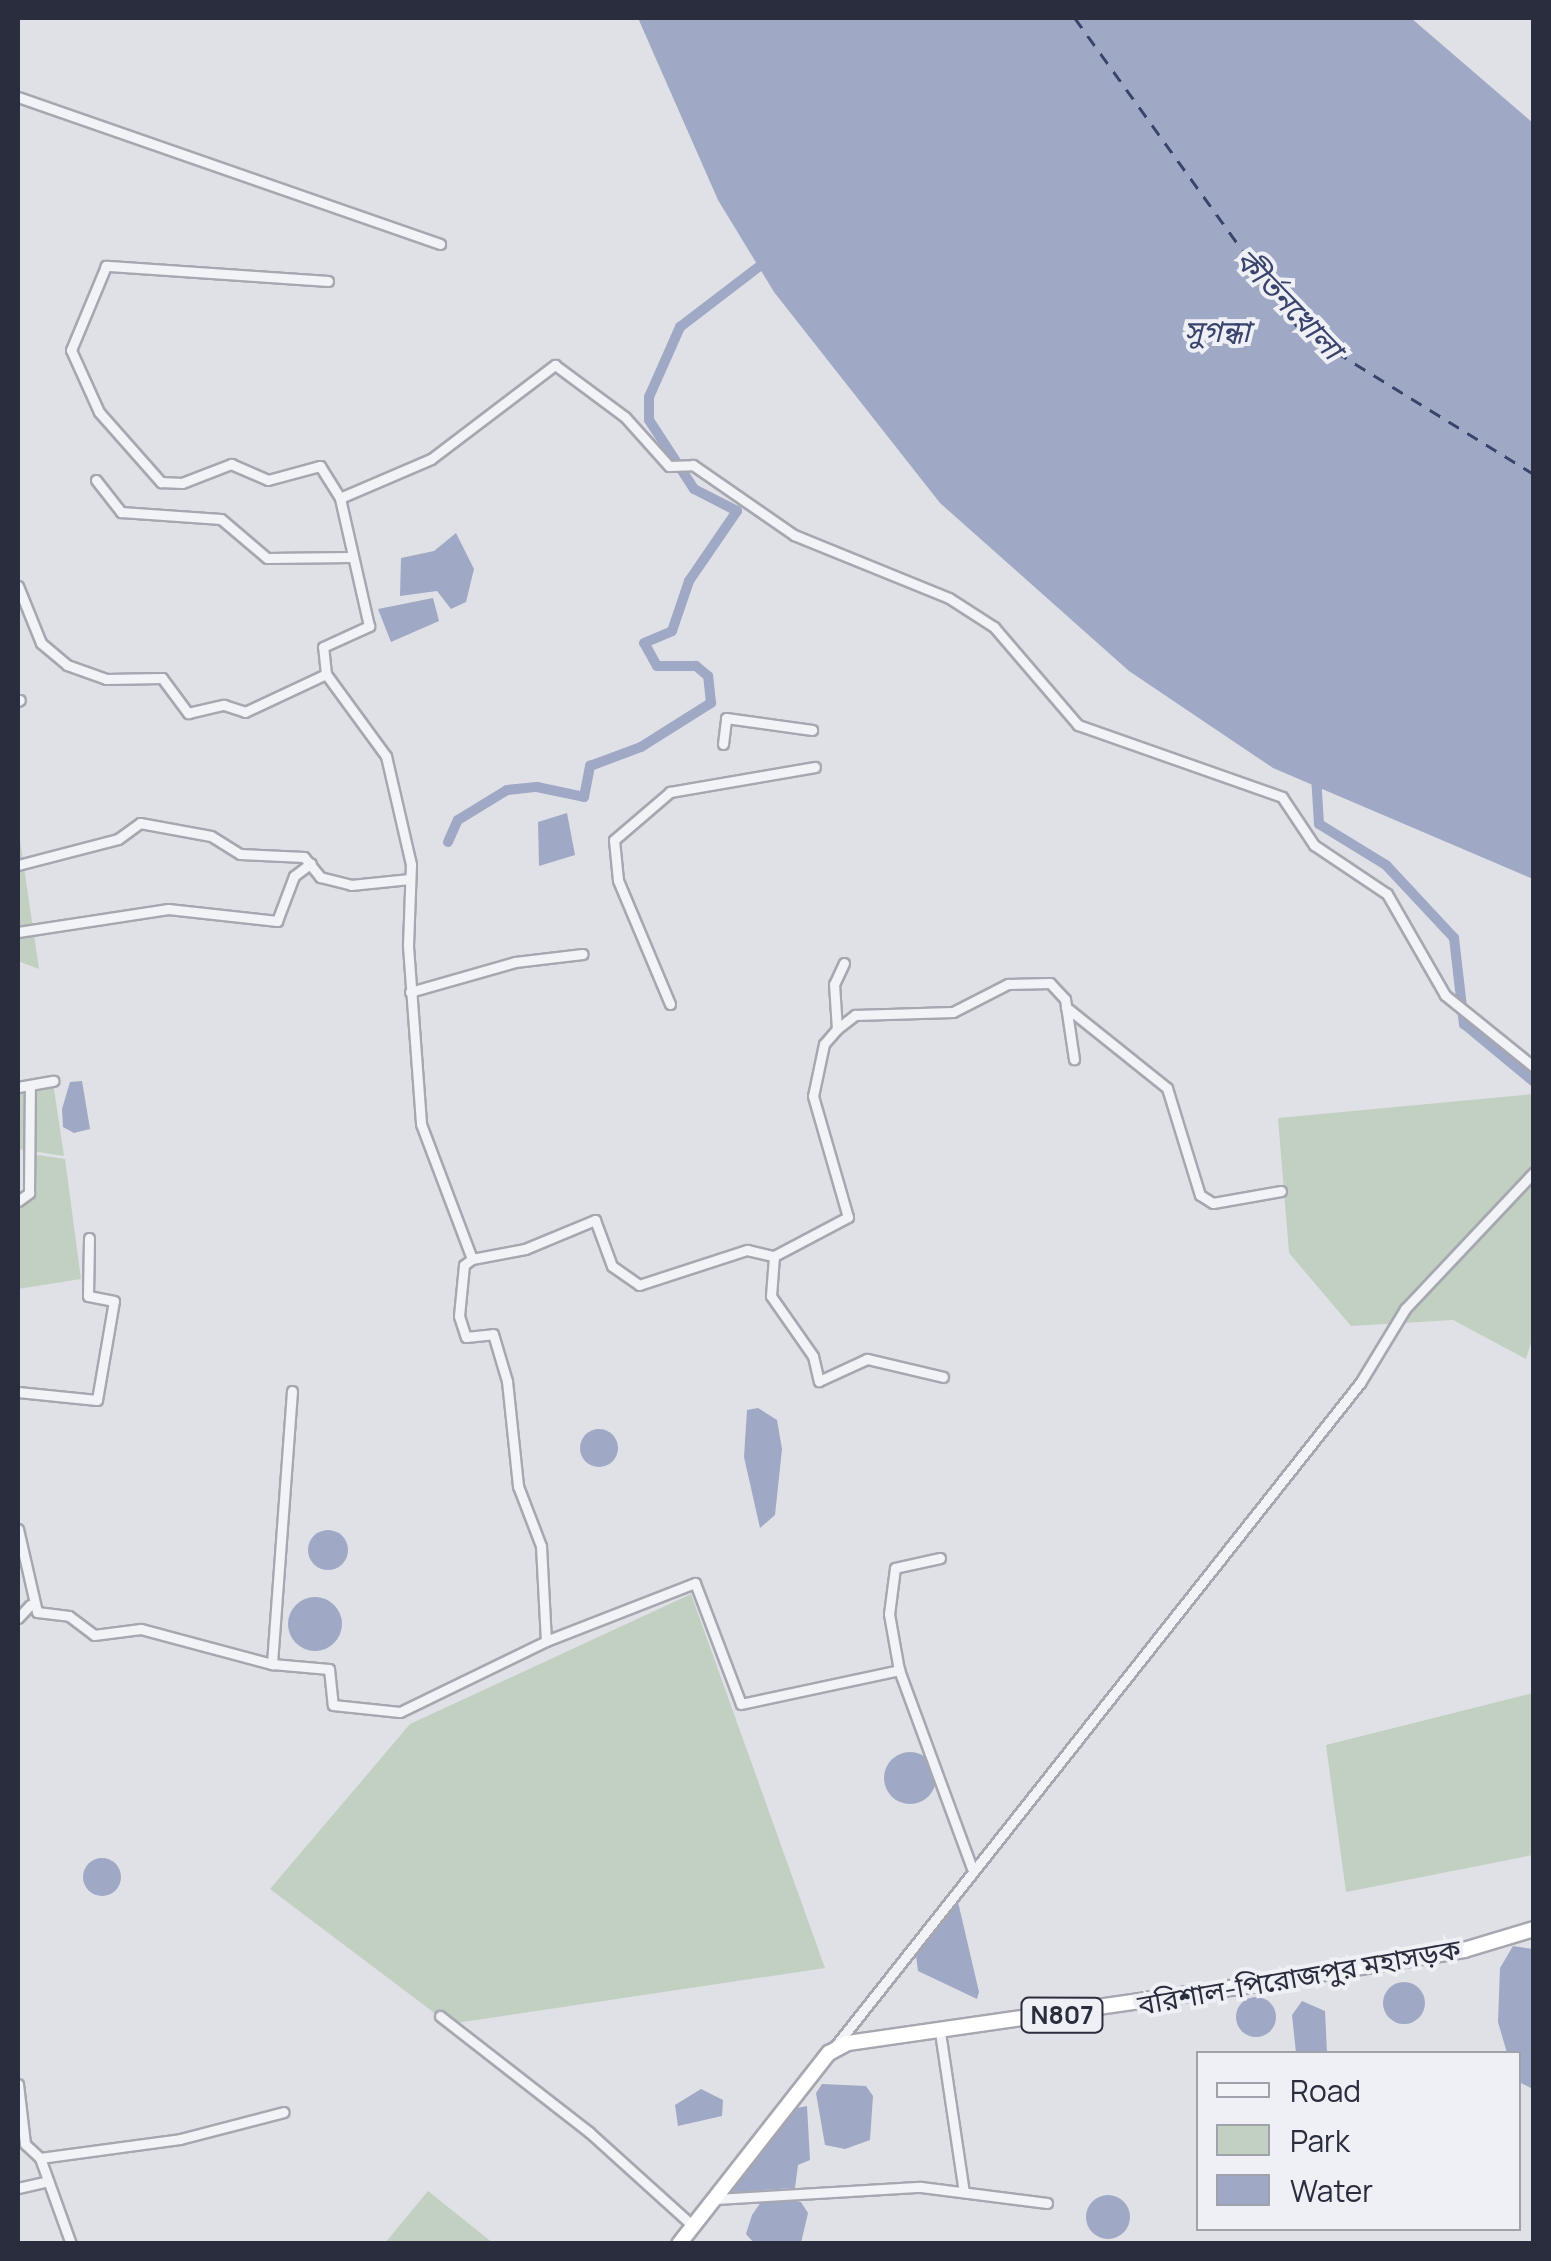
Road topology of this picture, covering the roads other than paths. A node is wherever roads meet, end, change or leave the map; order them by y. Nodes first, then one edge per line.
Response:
1 (18, 97) edge
2 (440, 244) dead end
3 (328, 281) dead end
4 (96, 480) dead end
5 (340, 498) junction
6 (351, 557) junction
7 (18, 586) edge
8 (326, 674) junction
9 (812, 730) dead end
10 (723, 744) dead end
11 (815, 767) dead end
12 (311, 864) junction
13 (18, 866) edge
14 (410, 879) junction
15 (18, 932) edge
16 (583, 954) dead end
17 (844, 962) dead end
18 (410, 992) junction
19 (670, 1004) dead end
20 (1066, 1008) junction
21 (837, 1029) junction
22 (1074, 1060) dead end
23 (1534, 1067) edge
24 (53, 1081) dead end
25 (30, 1085) junction
26 (18, 1087) edge
27 (1534, 1172) edge
28 (1281, 1192) dead end
29 (18, 1201) edge
30 (89, 1238) dead end
31 (774, 1256) junction
32 (472, 1259) junction
33 (942, 1378) dead end
34 (292, 1391) dead end
35 (18, 1392) edge
36 (18, 1530) edge
37 (940, 1558) dead end
38 (30, 1605) junction
39 (18, 1618) edge
40 (546, 1642) junction
41 (272, 1664) junction
42 (899, 1670) junction
43 (972, 1868) junction
44 (1534, 1929) edge
45 (440, 2016) dead end
46 (940, 2032) junction
47 (832, 2051) junction
48 (18, 2084) edge
49 (284, 2112) dead end
50 (21, 2146) edge
51 (40, 2158) junction
52 (48, 2180) junction
53 (18, 2188) edge
54 (964, 2192) junction
55 (713, 2199) junction
56 (1047, 2203) dead end
57 (693, 2226) junction
58 (71, 2244) edge
59 (679, 2244) edge

1 - 2 street
3 - 5 street
4 - 6 street
5 - 6 street
5 - 23 street
6 - 8 street
7 - 8 street
8 - 14 street
9 - 10 street
11 - 19 street
12 - 13 street
12 - 14 street
12 - 15 street
14 - 18 street
16 - 18 street
17 - 21 street
18 - 32 street
20 - 21 street
20 - 22 street
20 - 28 street
21 - 31 street
24 - 25 street
25 - 26 street
25 - 29 street
27 - 43 street
30 - 35 street
31 - 32 street
31 - 33 street
32 - 40 street
34 - 41 street
36 - 38 street
37 - 42 street
38 - 39 street
38 - 41 street
40 - 41 street
40 - 42 street
42 - 43 street
43 - 47 street
44 - 46 highway, বরিশাল-পিরোজপুর মহাসড়ক / N807
45 - 57 street
46 - 47 highway, বরিশাল-পিরোজপুর মহাসড়ক / N807
46 - 54 street
47 - 55 highway
48 - 50 street
49 - 51 street
50 - 51 street
51 - 52 street
52 - 53 street
52 - 58 street
54 - 55 street
54 - 56 street
55 - 57 highway
57 - 59 highway

